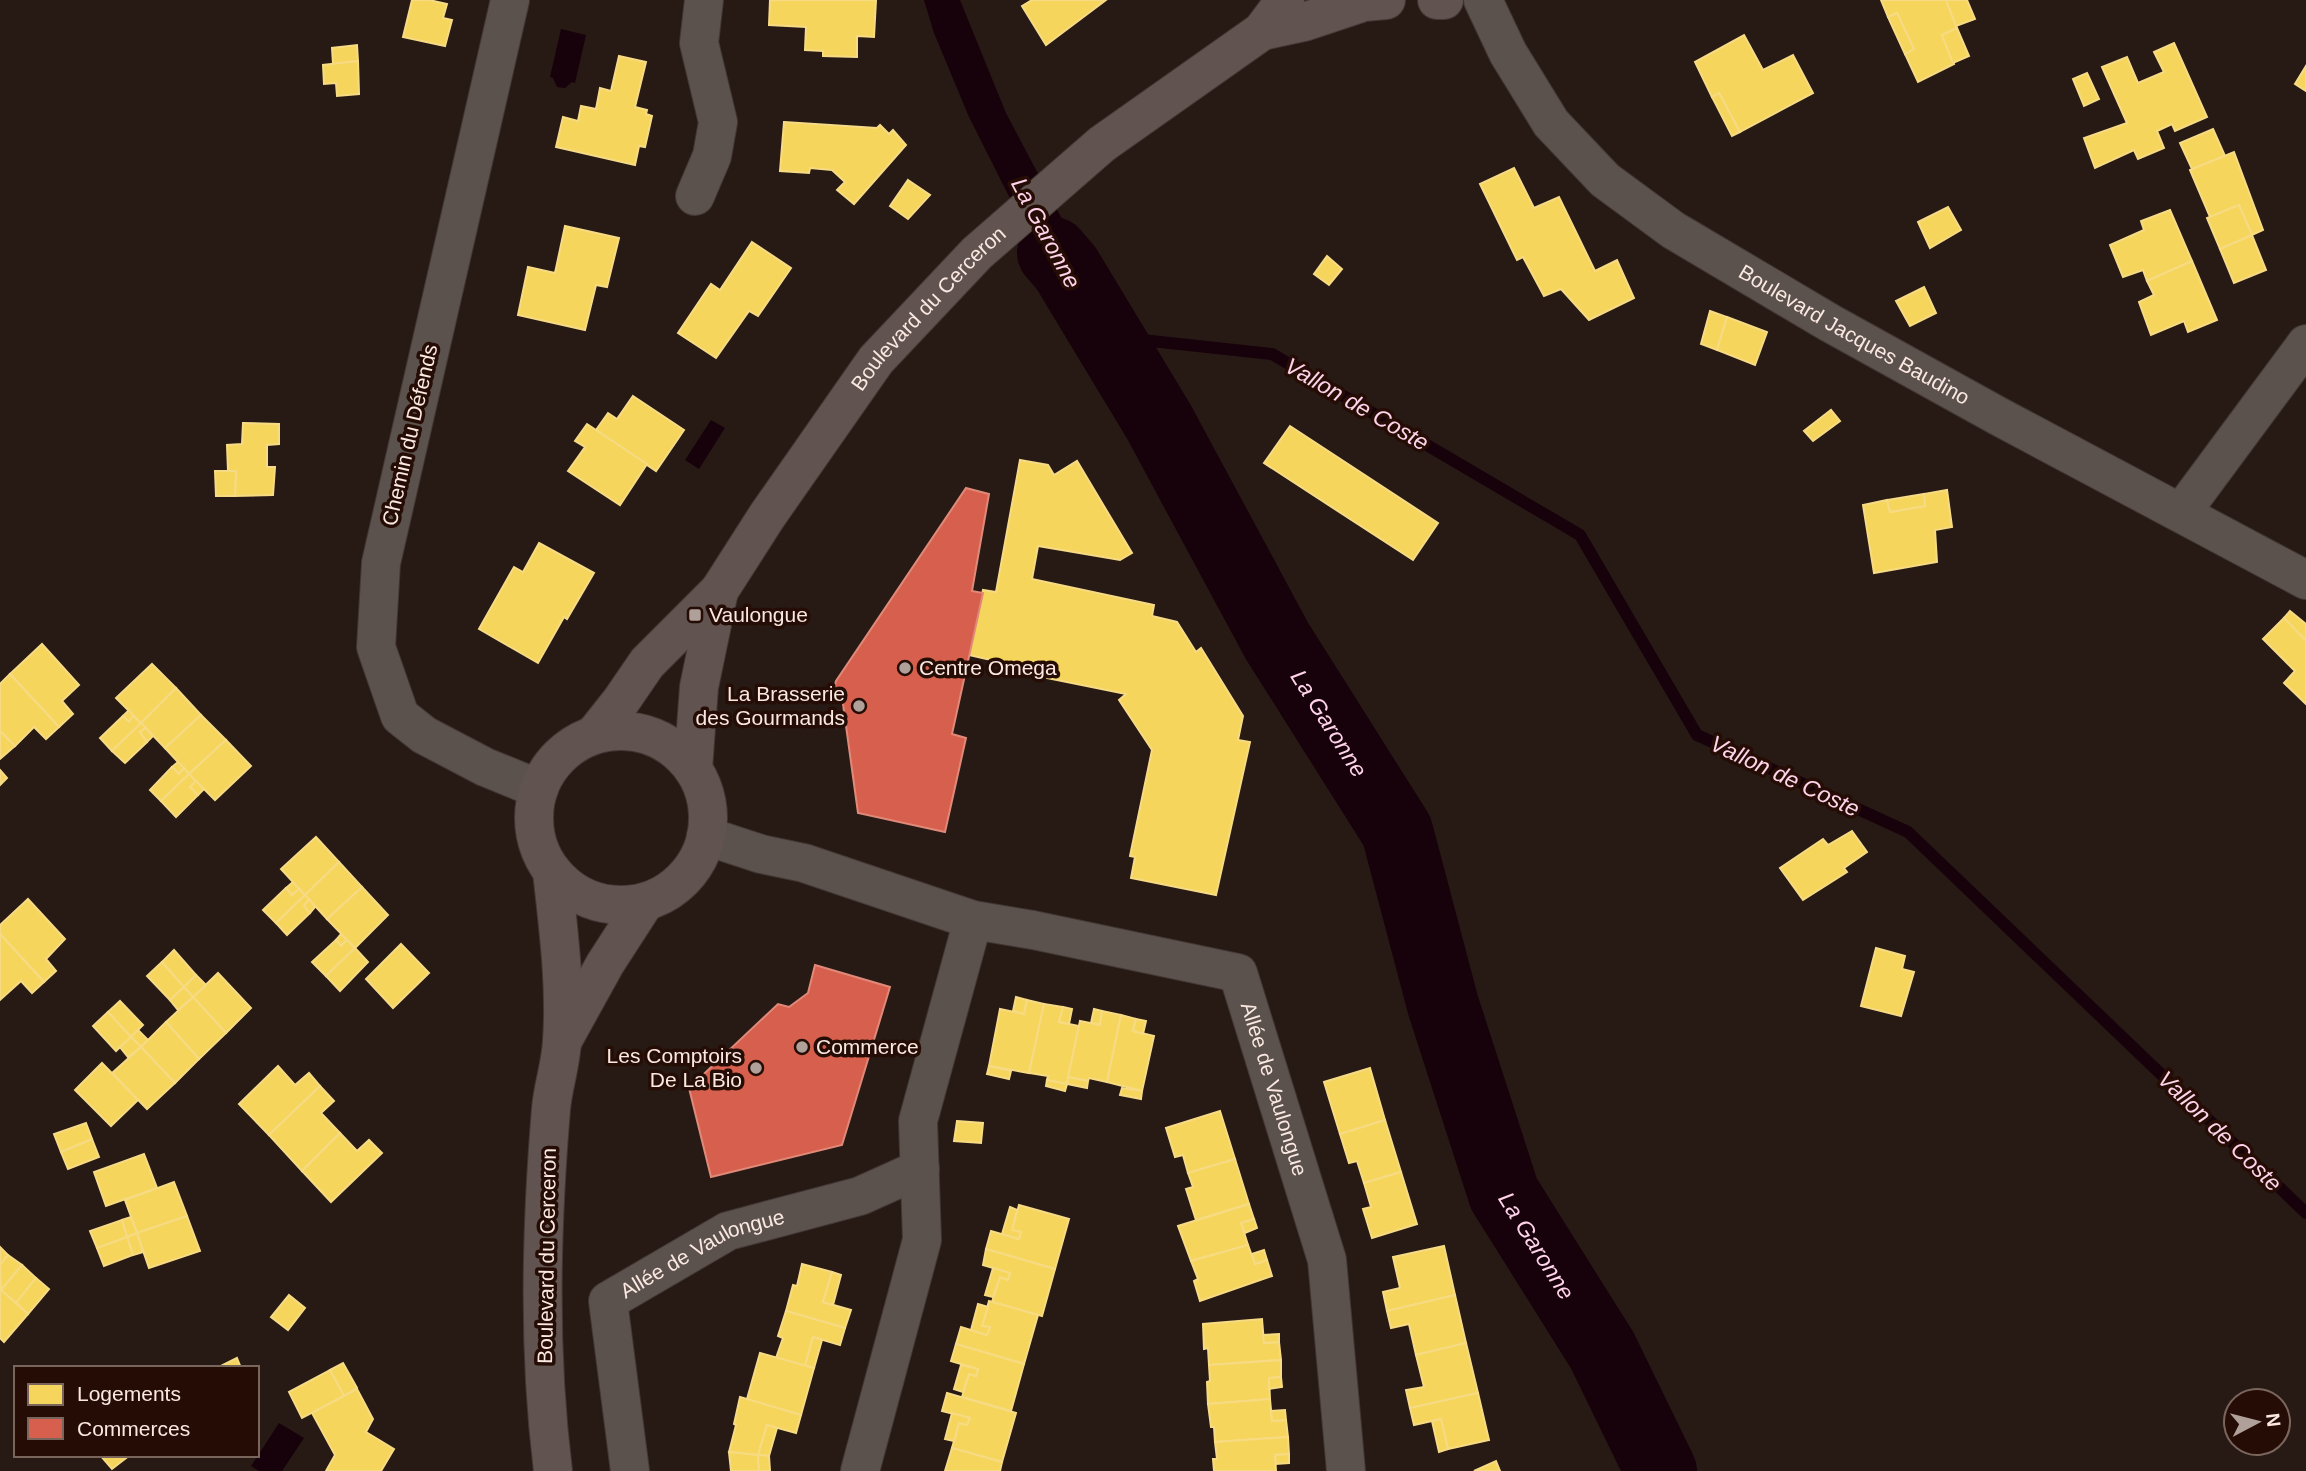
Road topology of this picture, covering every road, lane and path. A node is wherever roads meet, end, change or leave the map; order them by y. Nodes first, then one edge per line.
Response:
1 (510, 0) edge
2 (704, 0) edge
3 (1286, 0) edge
4 (1386, 0) edge
5 (1437, 0) edge
6 (1444, 0) edge
7 (1483, 0) edge
8 (1262, 31) junction
9 (695, 196) dead end
10 (2306, 344) edge
11 (2181, 513) junction
12 (2306, 580) edge
13 (719, 591) junction
14 (594, 735) junction
15 (693, 769) junction
16 (539, 789) junction
17 (706, 836) junction
18 (552, 871) junction
19 (645, 902) junction
20 (973, 920) junction
21 (562, 1041) junction
22 (920, 1169) junction
23 (553, 1471) edge
24 (629, 1471) edge
25 (860, 1471) edge
26 (1346, 1471) edge

1 - 16 street, Chemin du Défends
2 - 9 street
3 - 8 main road, Boulevard du Cerceron
4 - 8 main road, Boulevard du Cerceron
5 - 6 main road
7 - 11 street, Boulevard Jacques Baudino
8 - 13 main road, Boulevard du Cerceron
10 - 11 street
11 - 12 street, Boulevard Jacques Baudino
13 - 14 main road, Boulevard du Cerceron
13 - 15 main road, Boulevard du Cerceron
14 - 15 main road
14 - 16 main road
15 - 17 main road
16 - 18 main road
17 - 19 main road
17 - 20 street, Allée de Vaulongue
18 - 19 main road
18 - 21 main road, Boulevard du Cerceron
19 - 21 main road, Boulevard du Cerceron
20 - 22 street
20 - 26 street, Allée de Vaulongue
21 - 23 main road, Boulevard du Cerceron
22 - 24 street, Allée de Vaulongue
22 - 25 street

